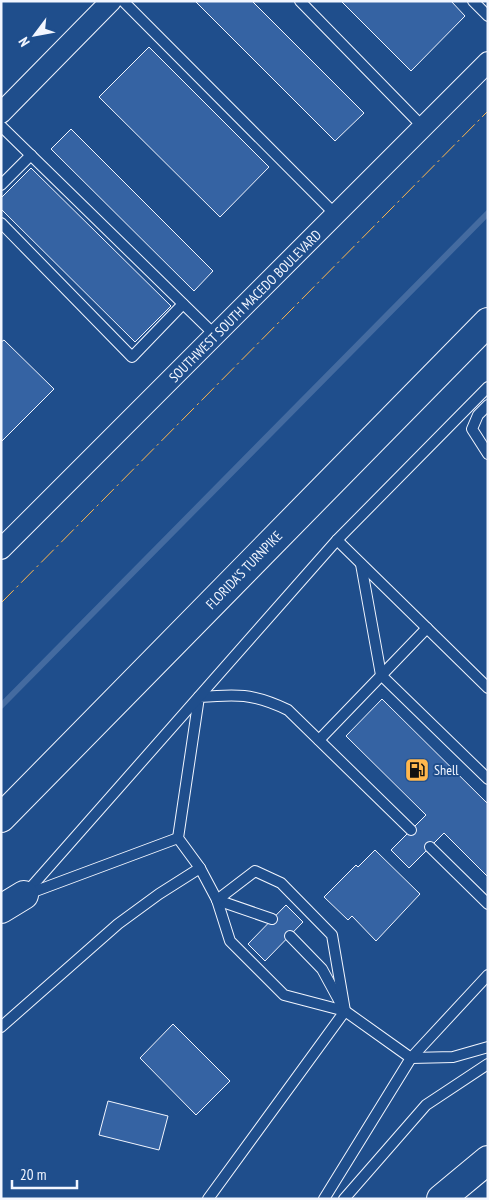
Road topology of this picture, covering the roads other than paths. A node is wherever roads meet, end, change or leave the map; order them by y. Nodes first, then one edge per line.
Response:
1 (111, 1) edge
2 (123, 1) edge
3 (300, 1) edge
4 (473, 1) edge
5 (488, 16) edge
6 (488, 62) edge
7 (1, 113) edge
8 (1, 126) edge
9 (423, 127) junction
10 (31, 155) junction
11 (1, 185) edge
12 (336, 215) junction
13 (1, 223) edge
14 (183, 304) junction
15 (488, 322) edge
16 (216, 335) junction
17 (488, 387) edge
18 (488, 405) edge
19 (488, 454) edge
20 (337, 540) junction
21 (1, 550) edge
22 (361, 564) junction
23 (427, 628) junction
24 (380, 675) junction
25 (488, 688) edge
26 (199, 697) junction
27 (319, 740) junction
28 (488, 779) edge
29 (1, 818) edge
30 (411, 830) dead end
31 (178, 838) junction
32 (430, 847) dead end
33 (200, 868) junction
34 (24, 895) junction
35 (217, 900) junction
36 (488, 904) edge
37 (1, 909) edge
38 (272, 919) dead end
39 (290, 936) dead end
40 (488, 975) edge
41 (345, 1011) junction
42 (1, 1026) edge
43 (488, 1047) edge
44 (411, 1058) junction
45 (488, 1064) edge
46 (488, 1160) edge
47 (208, 1199) edge
48 (324, 1199) edge
49 (344, 1199) edge
50 (441, 1199) edge

1 - 7 street
2 - 12 lane
3 - 9 lane
4 - 5 lane
6 - 9 street, SOUTHWEST SOUTH MACEDO BOULEVARD
8 - 10 lane
9 - 12 street, SOUTHWEST SOUTH MACEDO BOULEVARD
10 - 11 lane
10 - 14 lane
12 - 16 street, SOUTHWEST SOUTH MACEDO BOULEVARD
13 - 14 lane
14 - 16 lane
15 - 29 highway, FLORIDA'S TURNPIKE
16 - 21 street, SOUTHWEST SOUTH MACEDO BOULEVARD
17 - 20 lane
18 - 19 lane
20 - 22 lane
20 - 26 lane
22 - 23 lane
22 - 24 lane
23 - 24 lane
23 - 25 lane
24 - 27 lane
24 - 28 lane
26 - 27 lane
26 - 31 lane
26 - 34 lane
27 - 30 lane
31 - 33 lane
31 - 34 lane
32 - 36 lane
33 - 35 lane
33 - 42 lane
34 - 37 highway
35 - 38 lane
35 - 41 lane
35 - 41 lane
39 - 41 lane
40 - 44 lane
41 - 44 lane
41 - 47 lane
43 - 44 lane
44 - 48 lane
45 - 49 lane
46 - 50 highway

